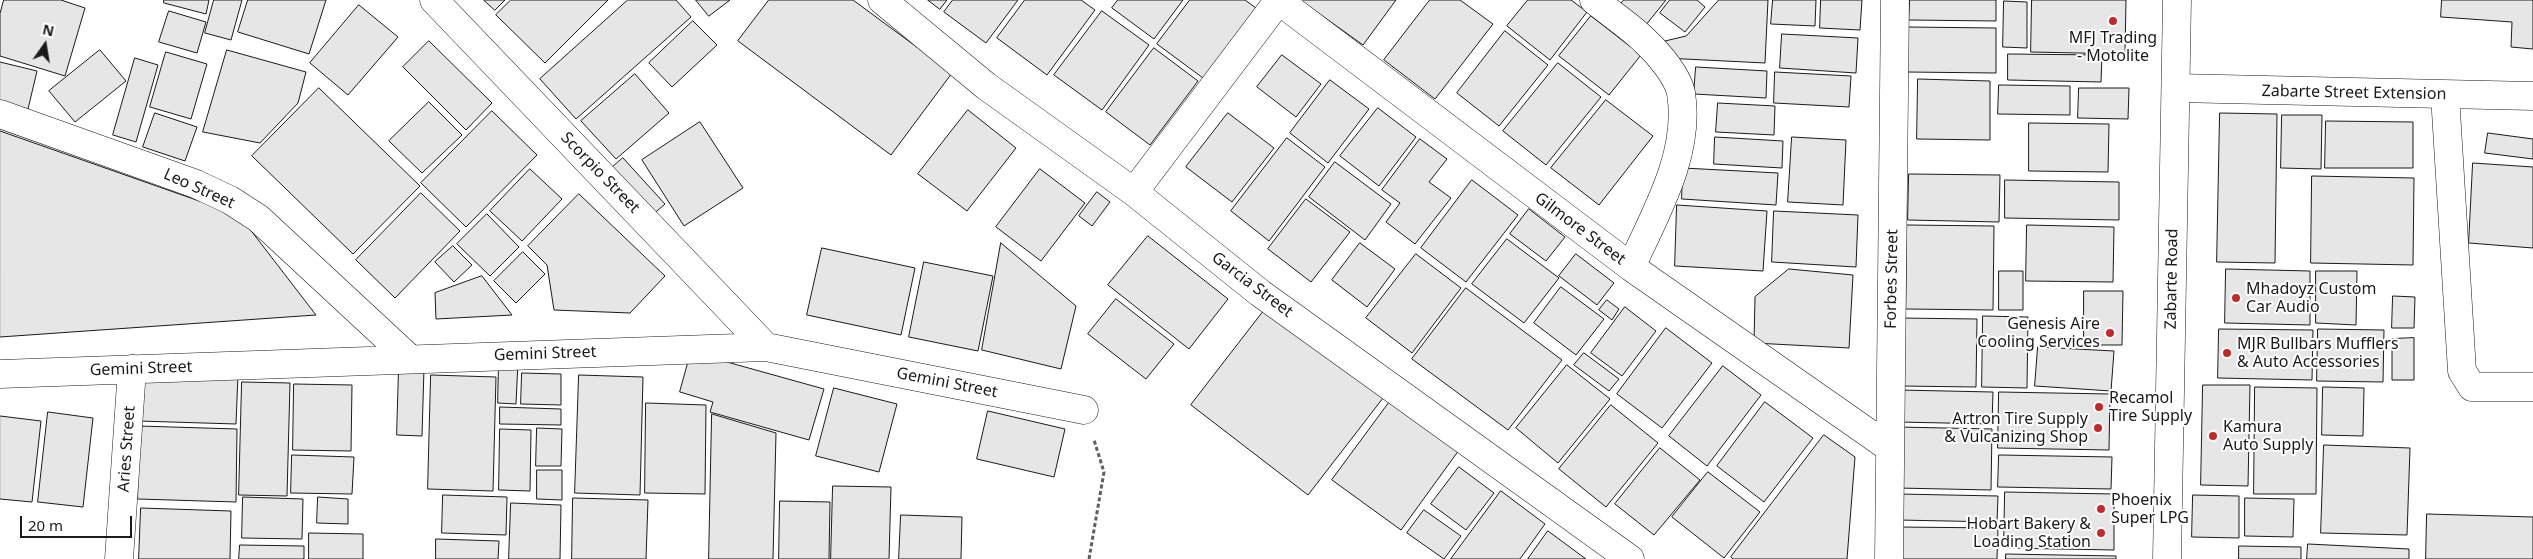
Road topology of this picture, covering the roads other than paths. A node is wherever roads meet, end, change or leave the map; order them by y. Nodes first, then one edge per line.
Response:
1 (434, 0) edge
2 (882, 0) edge
3 (1278, 0) edge
4 (1594, 0) edge
5 (1895, 0) edge
6 (2177, 0) edge
7 (2176, 88) junction
8 (2445, 95) junction
9 (2533, 96) edge
10 (0, 114) edge
11 (1134, 192) junction
12 (1631, 267) junction
13 (766, 347) junction
14 (410, 359) junction
15 (132, 369) junction
16 (0, 374) edge
17 (2533, 387) edge
18 (1084, 410) road end
19 (1890, 448) junction
20 (118, 559) edge
21 (1630, 559) edge
22 (1889, 559) edge
23 (2167, 559) edge

1 - 13 street, Scorpio Street
2 - 11 street, Garcia Street
3 - 11 street
3 - 12 street, Gilmore Street
4 - 12 street
5 - 19 street, Forbes Street
6 - 7 street, Zabarte Road
7 - 8 street, Zabarte Street Extension
7 - 23 street, Zabarte Road
8 - 9 street, Zabarte Street Extension
8 - 17 street
10 - 14 street, Leo Street
11 - 21 street, Garcia Street
12 - 19 street, Gilmore Street
13 - 14 street, Gemini Street
13 - 18 street, Gemini Street
14 - 15 street, Gemini Street
15 - 16 street, Gemini Street
15 - 20 street, Aries Street
19 - 22 street, Forbes Street

